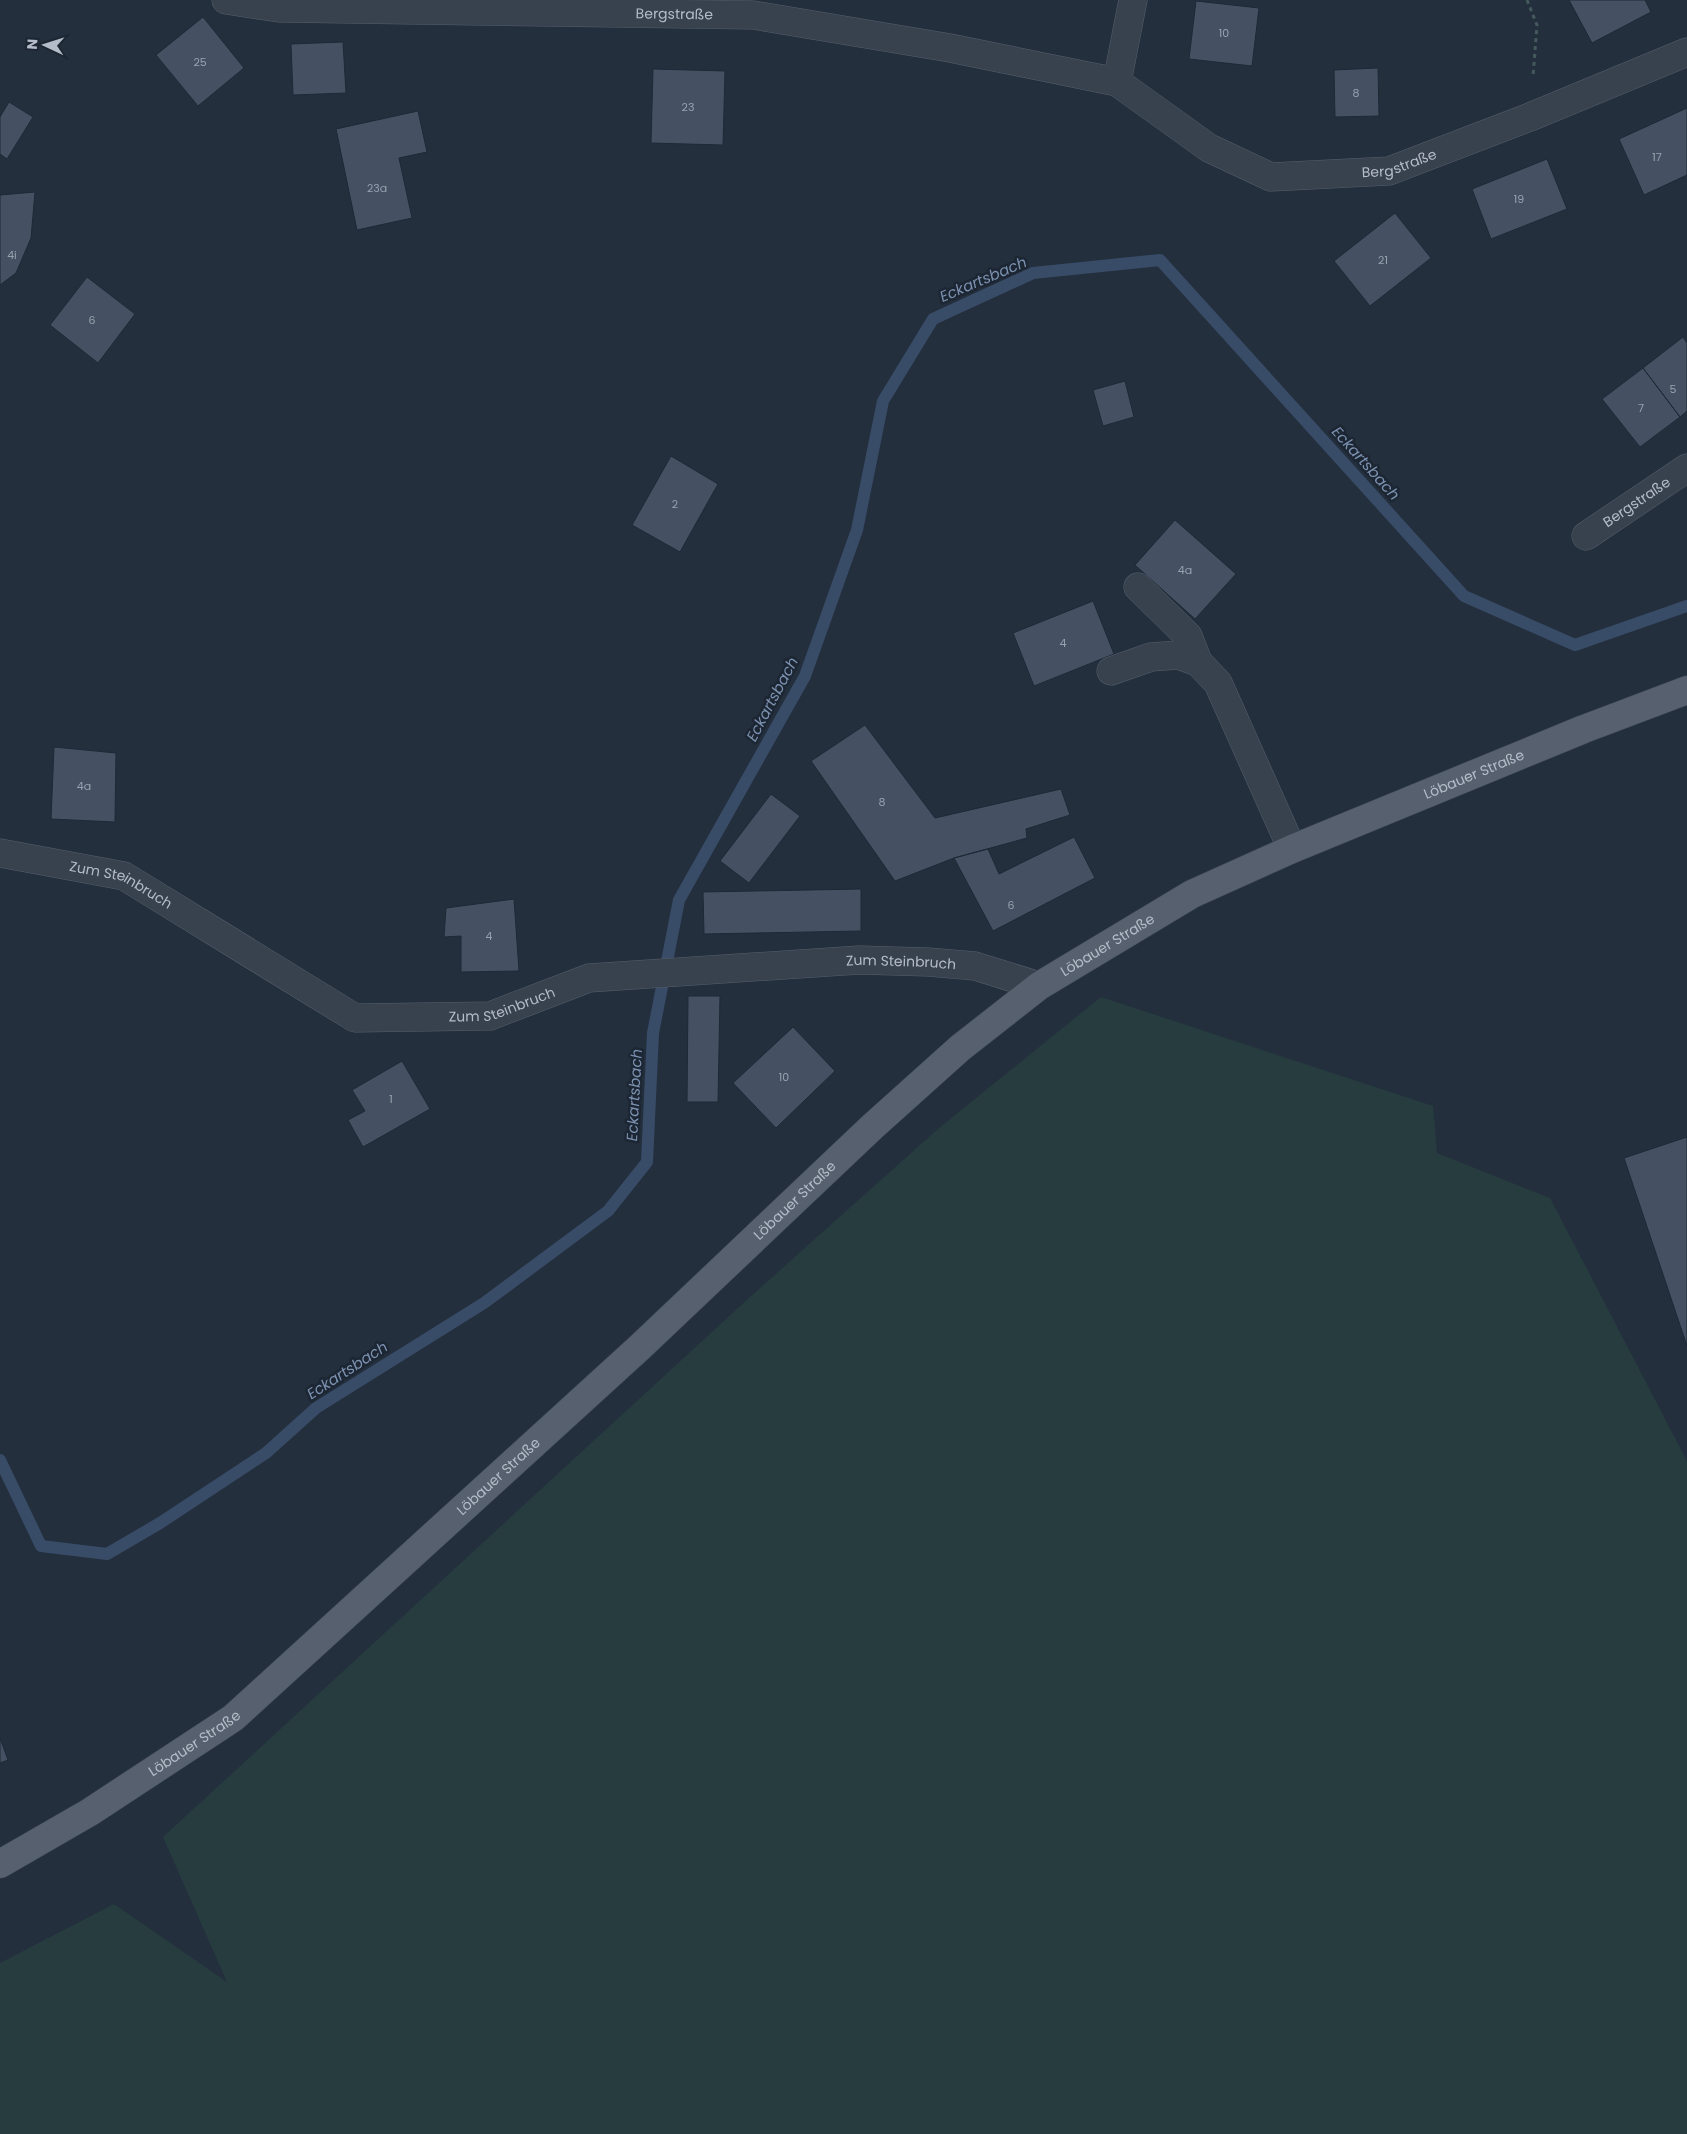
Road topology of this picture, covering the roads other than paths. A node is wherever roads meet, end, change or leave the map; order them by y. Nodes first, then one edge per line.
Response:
1 (226, 0) edge
2 (1133, 0) edge
3 (1687, 52) edge
4 (1117, 82) junction
5 (1687, 468) edge
6 (1586, 536) dead end
7 (1138, 587) dead end
8 (1198, 662) junction
9 (1111, 671) dead end
10 (1687, 690) edge
11 (1292, 849) junction
12 (0, 852) edge
13 (1039, 986) junction
14 (0, 1864) edge

1 - 4 street, Bergstraße
2 - 4 street
3 - 4 street, Bergstraße
5 - 6 street, Bergstraße
7 - 8 street
8 - 9 street
8 - 11 street
10 - 11 main road, Löbauer Straße
11 - 13 main road, Löbauer Straße
12 - 13 street, Zum Steinbruch
13 - 14 main road, Löbauer Straße

